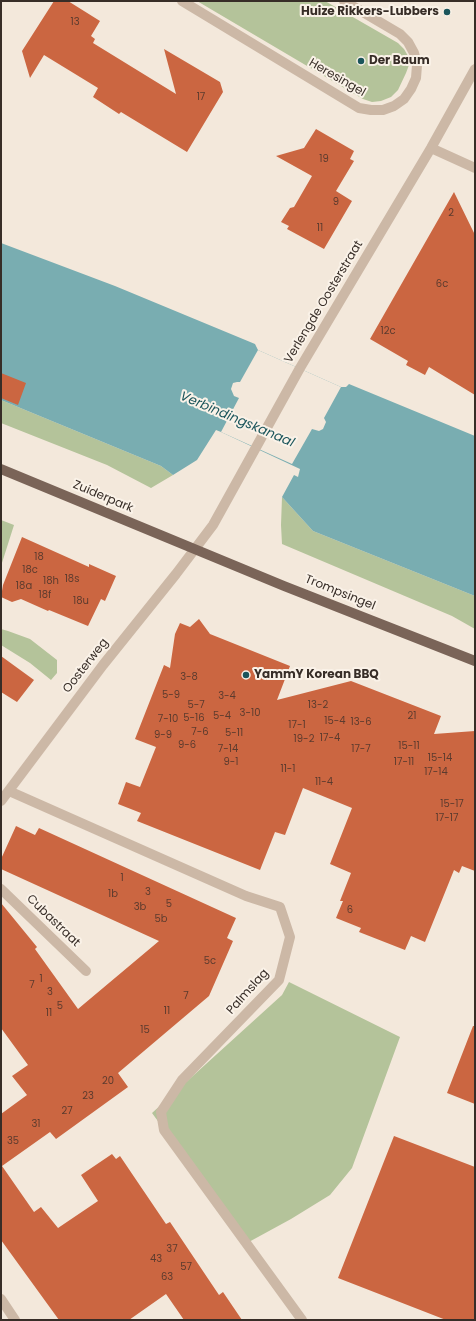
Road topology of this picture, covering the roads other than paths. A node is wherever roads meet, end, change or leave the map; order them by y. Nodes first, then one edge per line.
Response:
1 (182, 1) edge
2 (344, 1) edge
3 (475, 69) edge
4 (431, 148) junction
5 (475, 168) edge
6 (1, 469) edge
7 (195, 549) junction
8 (475, 661) edge
9 (8, 791) junction
10 (1, 801) edge
11 (1, 889) edge
12 (86, 971) dead end
13 (1, 1299) edge
14 (15, 1320) edge
15 (302, 1320) edge

1 - 2 street, Heresingel
3 - 4 street, Verlengde Oosterstraat
4 - 5 street
4 - 7 street, Verlengde Oosterstraat
6 - 7 main road, Zuiderpark
7 - 8 main road, Trompsingel
7 - 9 street, Oosterweg
9 - 10 street, Oosterweg
9 - 15 street, Palmslag
11 - 12 street, Cubastraat
13 - 14 street

